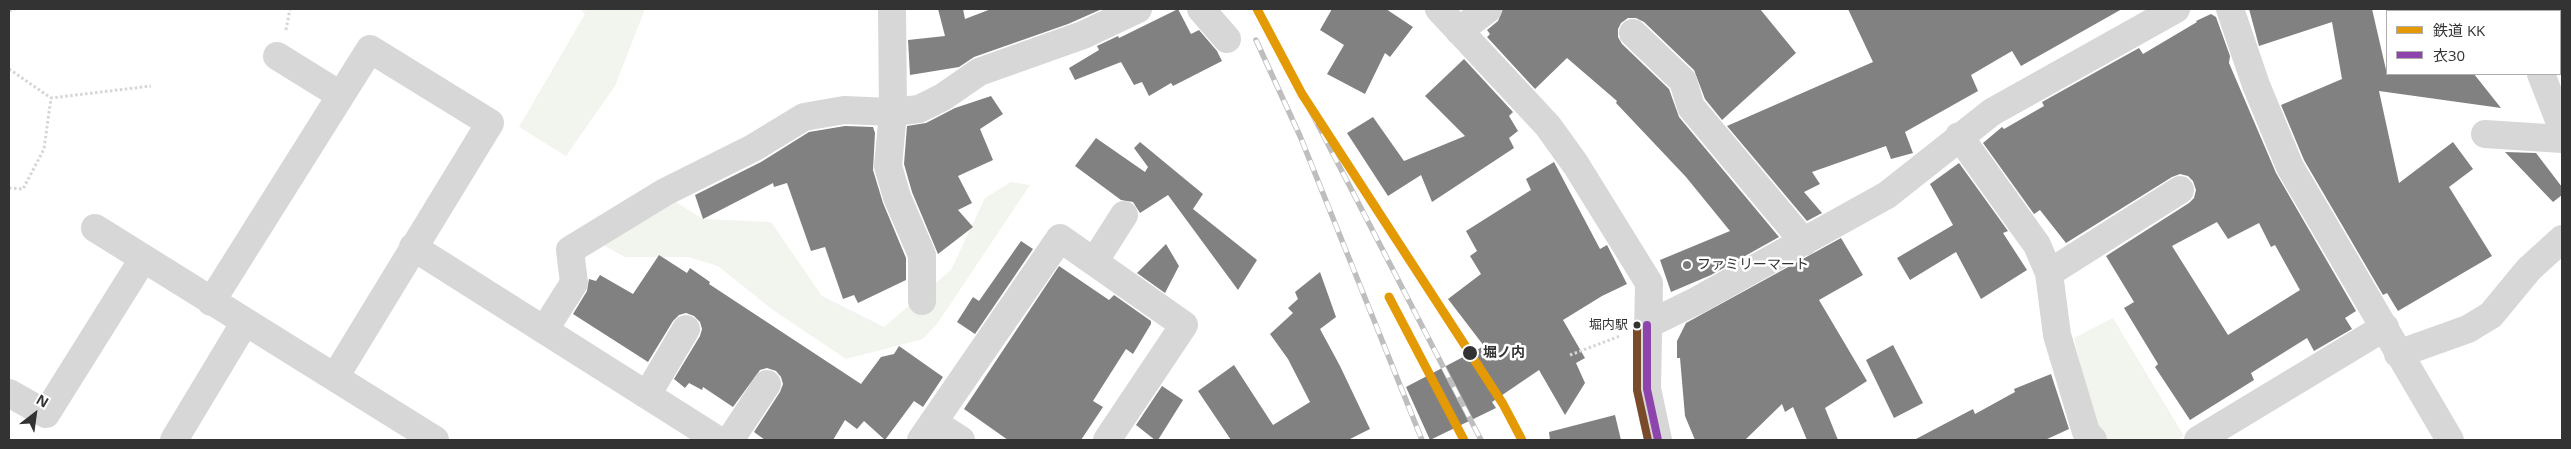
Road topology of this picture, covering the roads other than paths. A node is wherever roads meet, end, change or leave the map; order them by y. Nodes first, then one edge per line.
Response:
1 (892, 9) edge
2 (1201, 9) edge
3 (1439, 9) edge
4 (1488, 9) edge
5 (2230, 9) edge
6 (1129, 10) edge
7 (2163, 11) edge
8 (1459, 31) junction
9 (1633, 32) dead end
10 (1227, 39) dead end
11 (277, 56) dead end
12 (2541, 75) edge
13 (340, 95) junction
14 (893, 112) junction
15 (2561, 122) edge
16 (2485, 134) dead end
17 (1958, 136) junction
18 (2180, 190) dead end
19 (1124, 215) dead end
20 (95, 228) dead end
21 (2562, 239) edge
22 (1804, 242) junction
23 (413, 247) junction
24 (143, 259) junction
25 (1094, 262) junction
26 (2049, 273) junction
27 (922, 301) dead end
28 (211, 302) junction
29 (245, 322) junction
30 (1647, 325) junction
31 (2385, 328) junction
32 (545, 329) junction
33 (686, 329) dead end
34 (2398, 354) junction
35 (336, 378) junction
36 (767, 384) dead end
37 (9, 392) edge
38 (647, 395) junction
39 (928, 431) edge
40 (2085, 438) edge
41 (174, 440) edge
42 (435, 440) edge
43 (718, 440) edge
44 (730, 440) edge
45 (961, 440) edge
46 (1107, 440) edge
47 (1658, 440) edge
48 (2198, 440) edge
49 (2450, 440) edge

1 - 14 street
2 - 10 street
3 - 8 street
4 - 8 street
5 - 31 street
6 - 14 street
7 - 17 street
8 - 30 street
9 - 22 street
11 - 13 street
12 - 15 street
13 - 23 street
13 - 28 street
14 - 27 street
14 - 32 street
15 - 16 street
17 - 22 street
17 - 26 street
18 - 26 street
19 - 25 street
20 - 24 street
21 - 34 street
22 - 30 street
23 - 32 street
23 - 35 street
24 - 28 street
24 - 37 street
25 - 39 street
25 - 46 street
26 - 40 street
28 - 29 street
29 - 35 street
29 - 41 street
30 - 47 street
31 - 34 street
31 - 48 street
32 - 38 street
33 - 38 street
34 - 49 street
35 - 42 street
36 - 44 street
38 - 43 street
39 - 45 street

